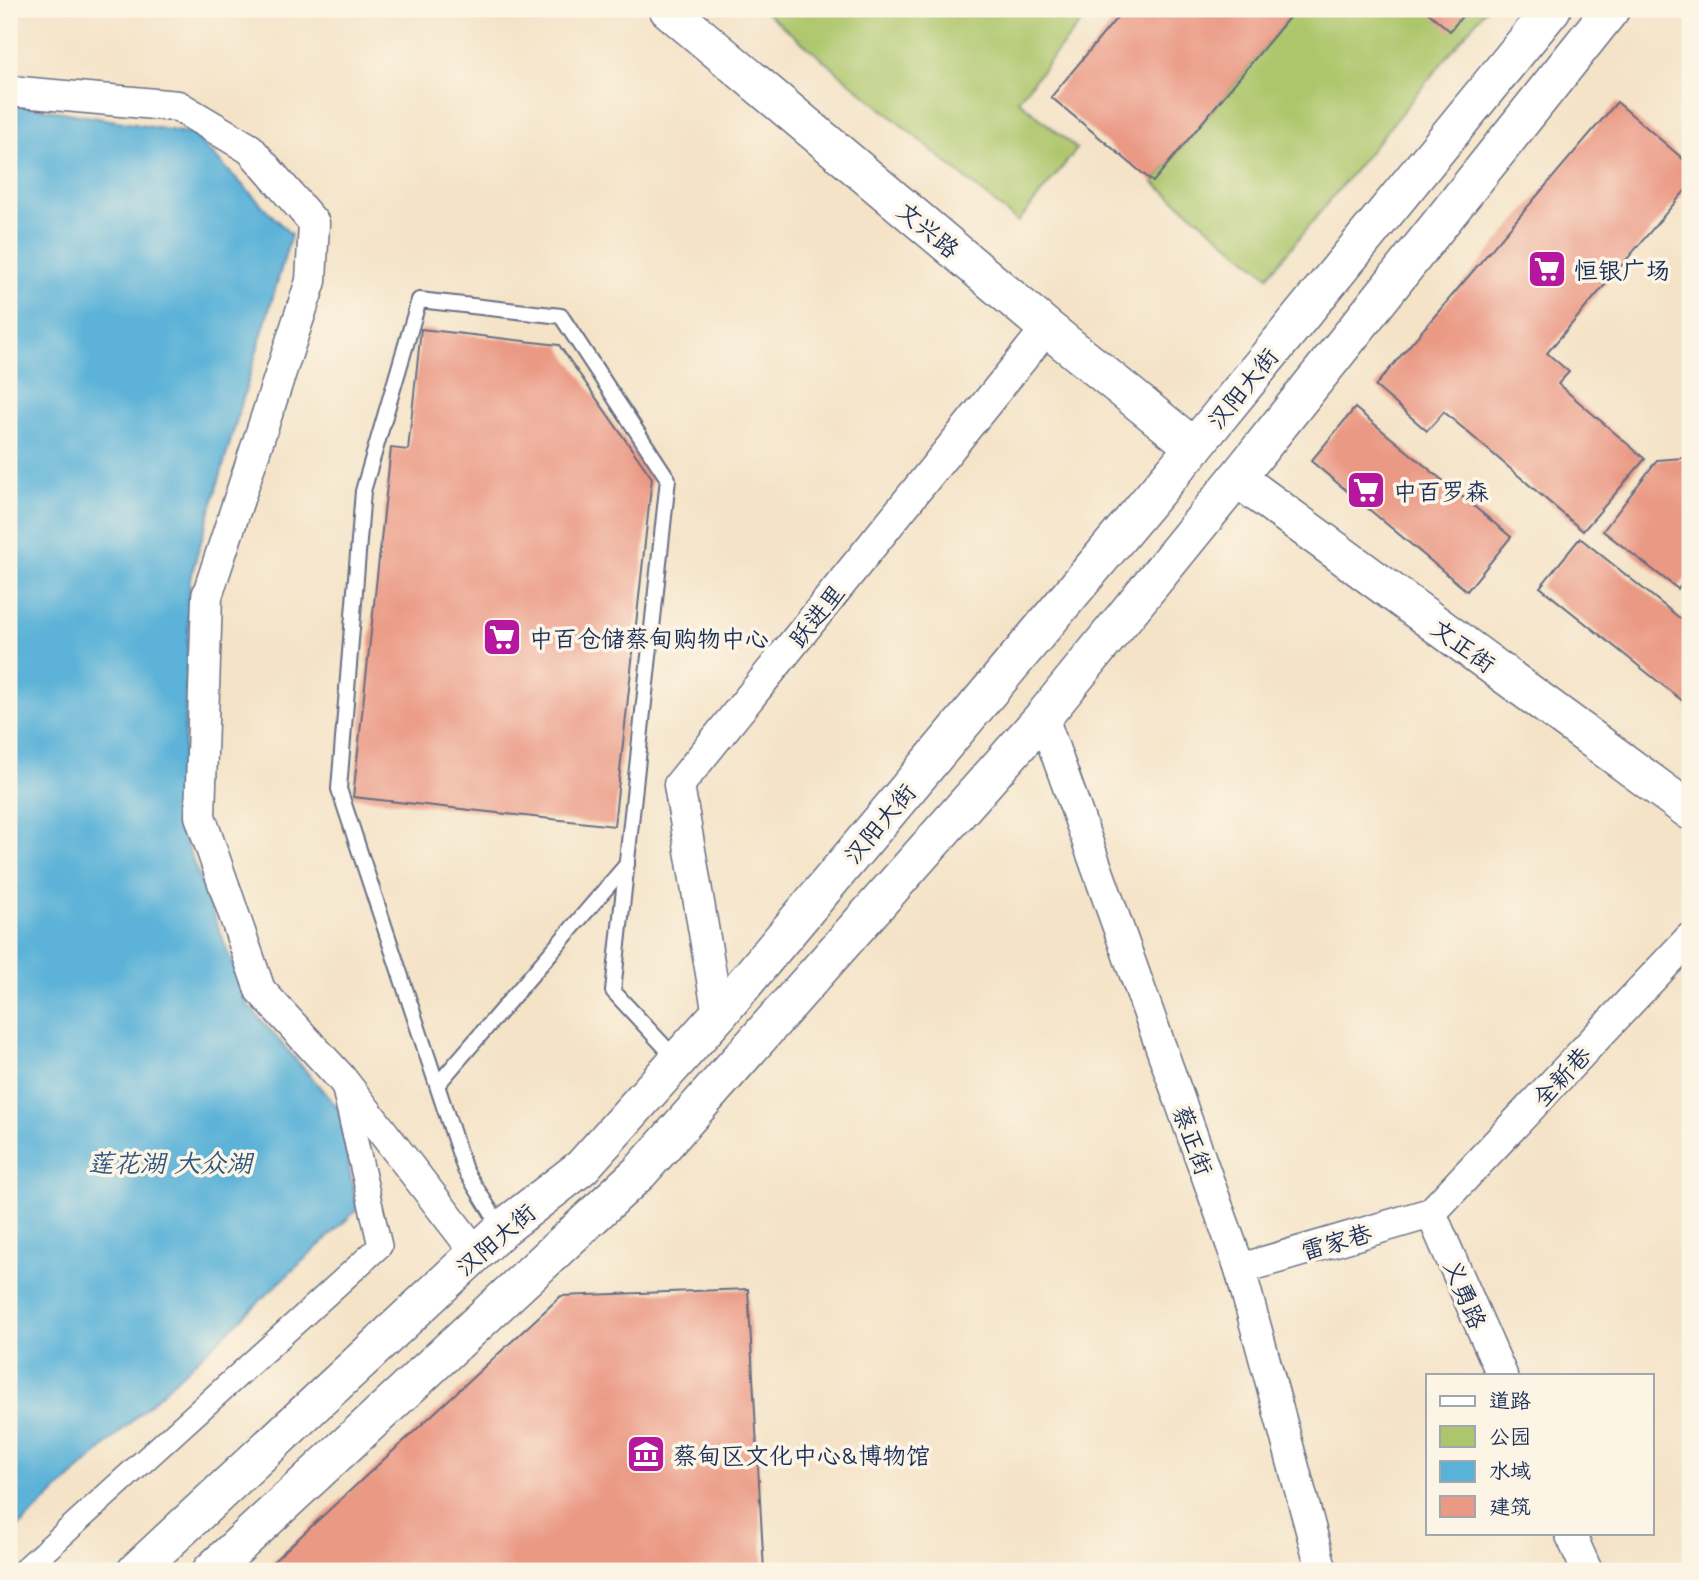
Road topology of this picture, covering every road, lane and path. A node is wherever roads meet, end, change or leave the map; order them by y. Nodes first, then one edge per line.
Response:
1 (667, 9) edge
2 (1552, 9) edge
3 (1611, 9) edge
4 (9, 91) edge
5 (1046, 328) junction
6 (1194, 447) junction
7 (1237, 478) junction
8 (1043, 716) junction
9 (1690, 811) edge
10 (628, 863) junction
11 (1690, 939) edge
12 (718, 1015) junction
13 (677, 1061) junction
14 (341, 1078) junction
15 (438, 1084) junction
16 (1431, 1213) junction
17 (489, 1241) junction
18 (1240, 1269) junction
19 (1502, 1374) edge
20 (1570, 1534) edge
21 (23, 1571) edge
22 (136, 1571) edge
23 (211, 1571) edge
24 (1322, 1571) edge
25 (1587, 1571) edge

1 - 5 street, 文兴路
2 - 6 street, 汉阳大街
3 - 7 street, 汉阳大街
4 - 14 street
5 - 6 street, 文兴路
5 - 12 street, 跃进里
6 - 12 street, 汉阳大街
7 - 8 street, 汉阳大街
7 - 9 street, 文正街
8 - 18 street, 蔡正街
8 - 23 street, 汉阳大街
10 - 13 lane
10 - 15 lane
10 - 15 lane
11 - 16 street, 全新巷
12 - 13 street, 汉阳大街
13 - 17 street, 汉阳大街
14 - 17 street
14 - 21 street
15 - 17 lane
16 - 18 street, 雷家巷
16 - 19 street, 义勇路
17 - 22 street, 汉阳大街
18 - 24 street, 蔡正街
20 - 25 street

